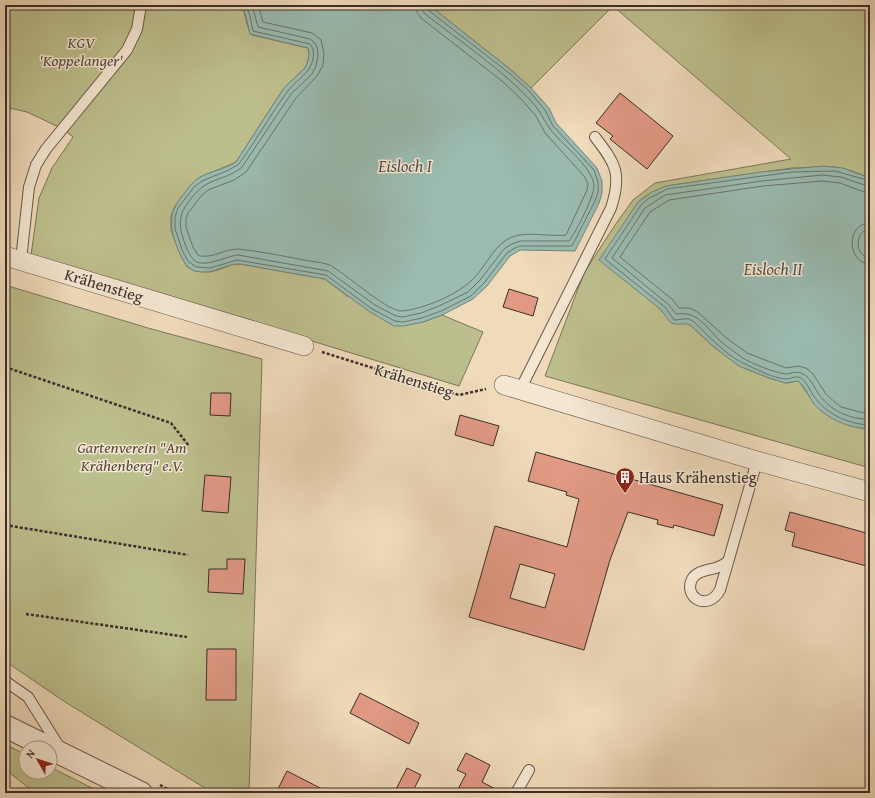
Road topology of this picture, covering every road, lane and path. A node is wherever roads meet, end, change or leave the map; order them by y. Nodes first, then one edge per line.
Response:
1 (141, 5) edge
2 (596, 137) dead end
3 (13, 258) edge
4 (304, 346) joint
5 (5, 367) edge
6 (512, 388) junction
7 (189, 446) dead end
8 (757, 461) junction
9 (870, 492) edge
10 (5, 525) edge
11 (188, 556) dead end
12 (728, 561) dead end
13 (26, 614) dead end
14 (187, 637) dead end
15 (5, 681) edge
16 (5, 726) edge
17 (64, 755) junction
18 (528, 770) dead end
19 (141, 793) edge
20 (516, 793) edge

1 - 3 lane
2 - 6 lane
3 - 4 street, Krähenstieg
4 - 6 path, Krähenstieg
5 - 7 path
6 - 8 street
8 - 9 street
8 - 12 lane
10 - 11 path
13 - 14 path
15 - 17 lane
16 - 17 street
17 - 19 street
18 - 20 lane

